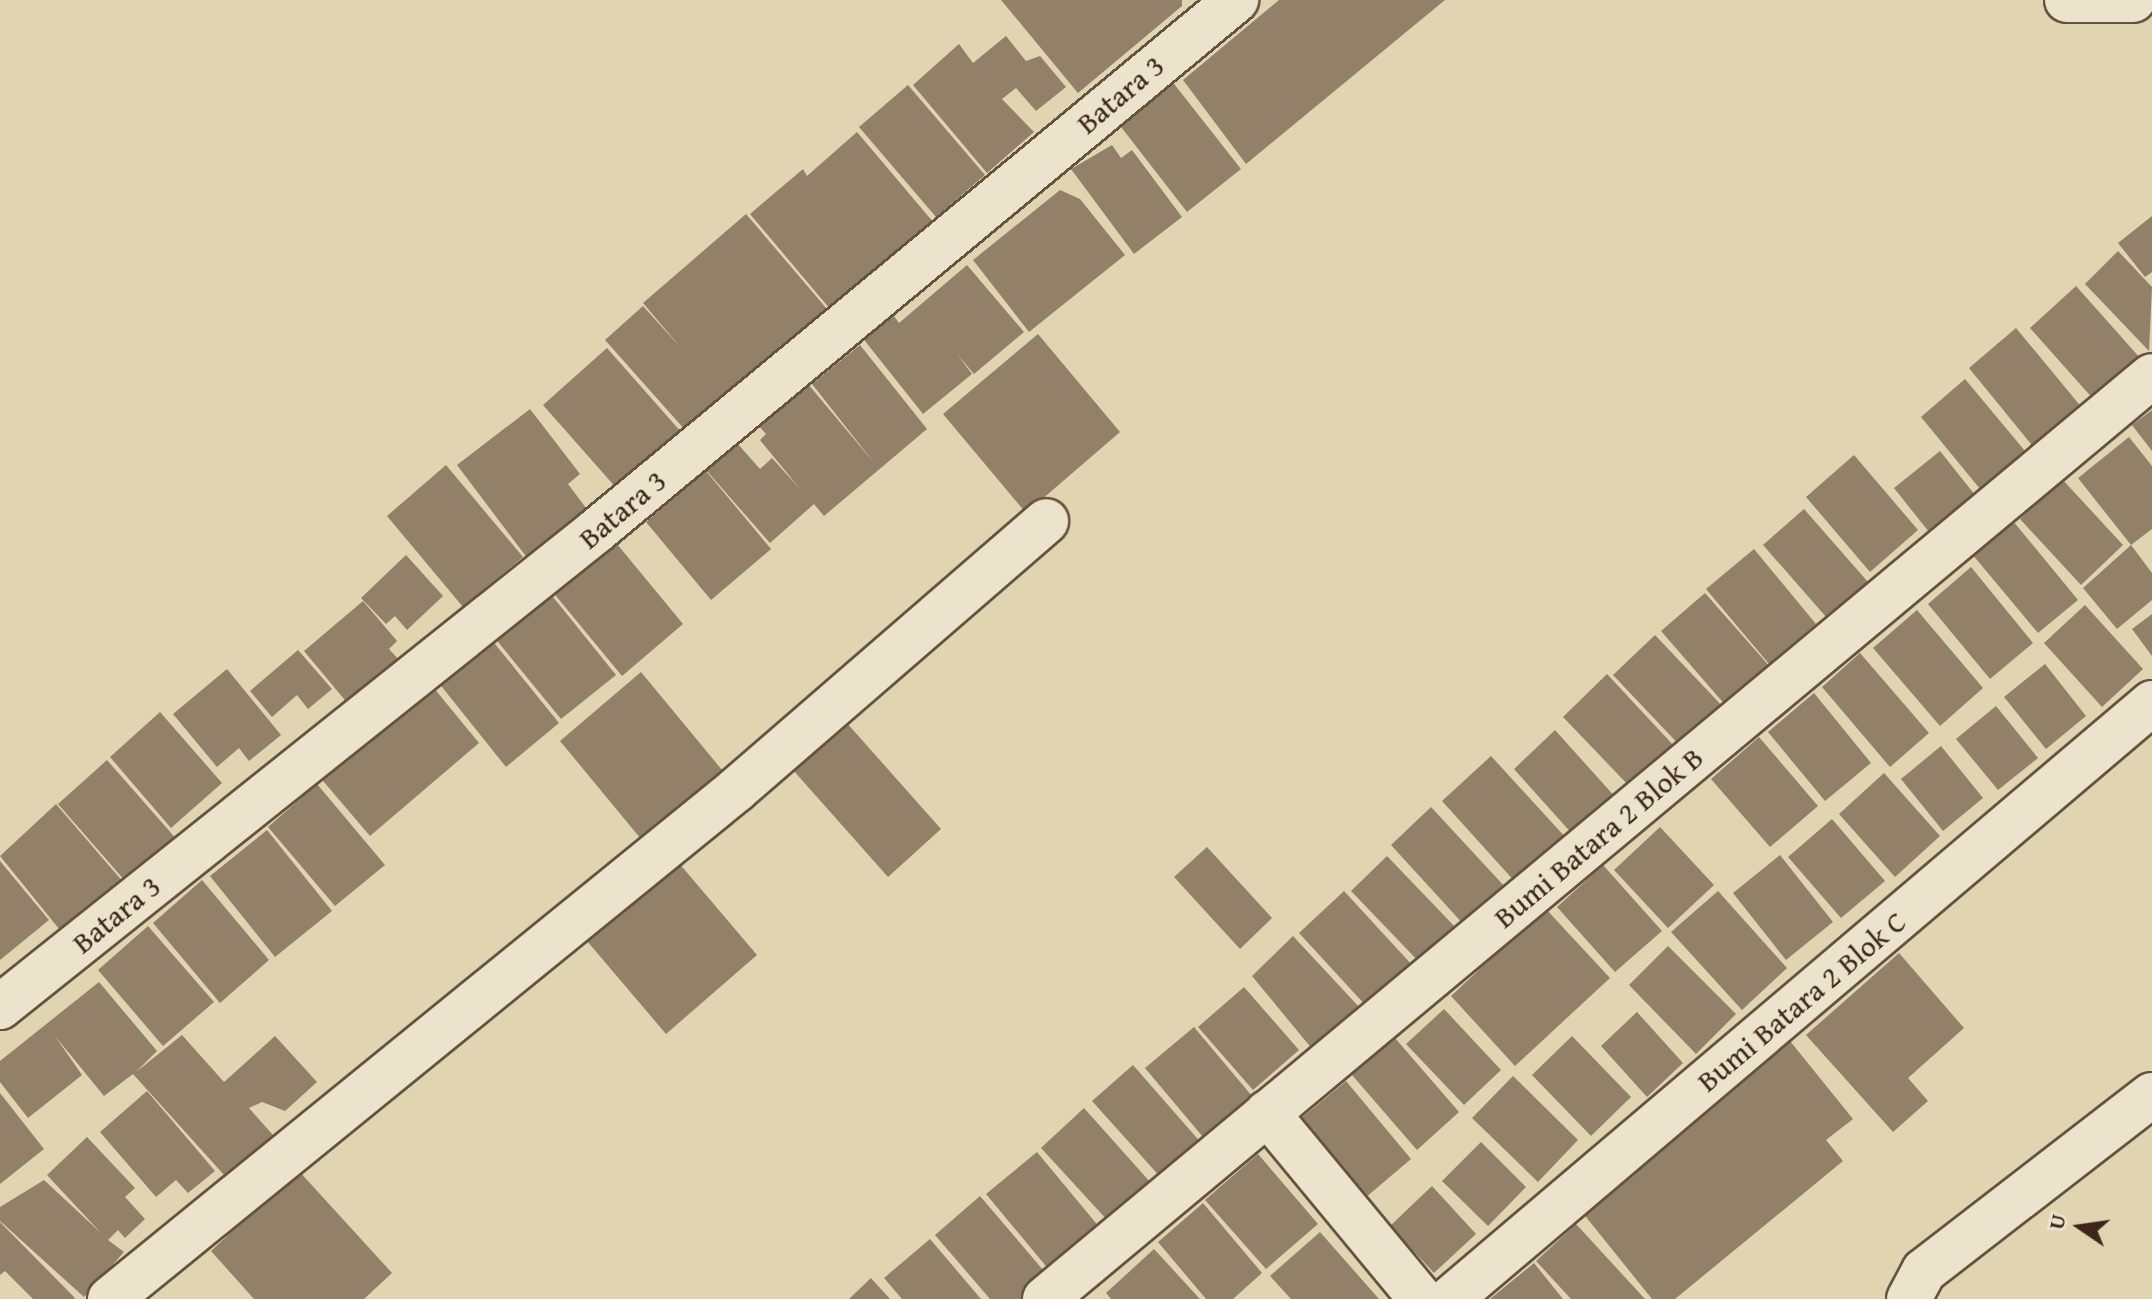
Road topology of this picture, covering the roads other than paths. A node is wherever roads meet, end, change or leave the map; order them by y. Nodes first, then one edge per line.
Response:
1 (1236, 0) edge
2 (2067, 0) edge
3 (2133, 0) edge
4 (2141, 0) edge
5 (2152, 3) edge
6 (2152, 376) edge
7 (1046, 521) dead end
8 (2150, 709) edge
9 (0, 1007) edge
10 (2152, 1095) edge
11 (1267, 1113) junction
12 (110, 1299) edge
13 (1045, 1299) edge
14 (1421, 1299) edge
15 (1450, 1299) edge
16 (1909, 1299) edge

1 - 9 street, Batara 3
2 - 3 street
4 - 5 street
6 - 11 street, Bumi Batara 2 Blok B
7 - 12 street
8 - 15 street, Bumi Batara 2 Blok C
10 - 16 street
11 - 13 street, Bumi Batara 2 Blok B
11 - 14 street

